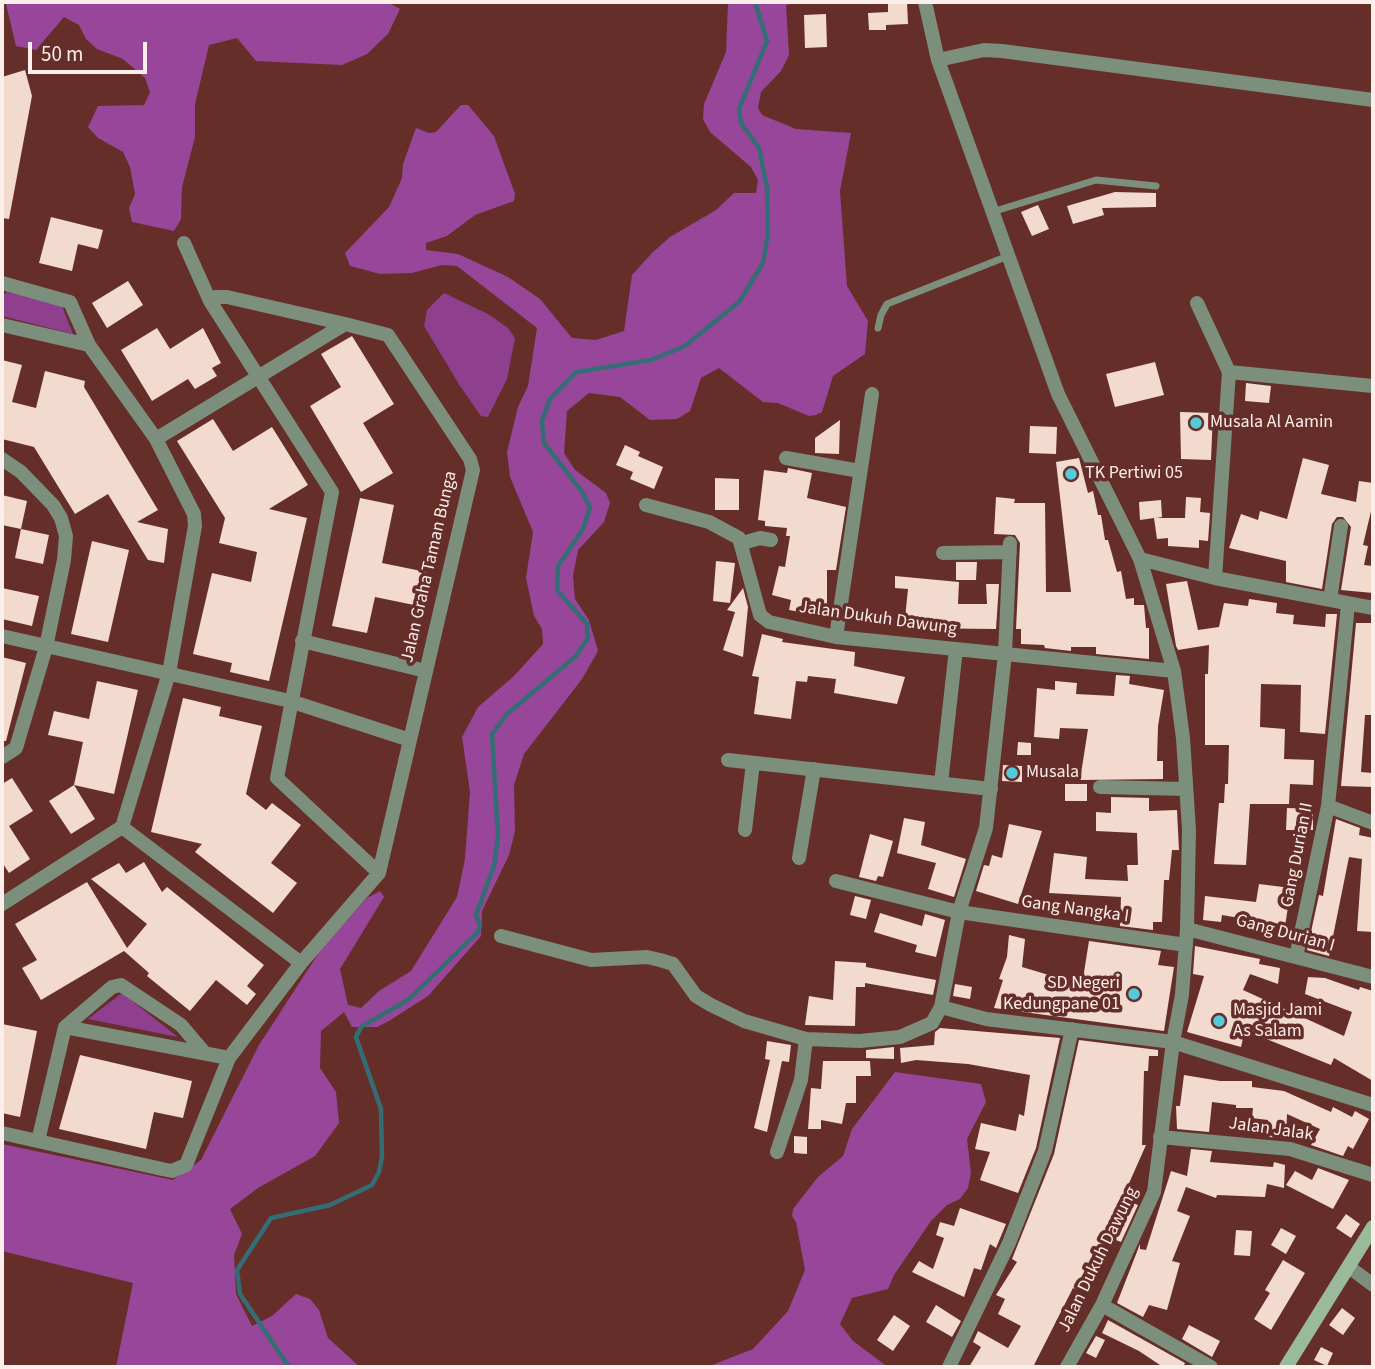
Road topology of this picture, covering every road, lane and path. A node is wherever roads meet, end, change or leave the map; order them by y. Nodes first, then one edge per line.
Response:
1 (925, 2) edge
2 (938, 60) junction
3 (1373, 100) edge
4 (1156, 186) dead end
5 (992, 212) junction
6 (184, 243) dead end
7 (1008, 256) junction
8 (2, 283) edge
9 (210, 302) junction
10 (1197, 303) dead end
11 (345, 324) junction
12 (2, 325) edge
13 (878, 328) dead end
14 (89, 345) junction
15 (1228, 372) junction
16 (260, 376) junction
17 (1373, 386) edge
18 (872, 394) dead end
19 (156, 439) junction
20 (786, 458) dead end
21 (2, 459) edge
22 (860, 471) junction
23 (646, 505) dead end
24 (1341, 526) dead end
25 (771, 540) dead end
26 (743, 543) junction
27 (943, 553) dead end
28 (1140, 559) junction
29 (1215, 578) junction
30 (1330, 600) junction
31 (1348, 604) junction
32 (1373, 608) edge
33 (2, 636) edge
34 (836, 637) junction
35 (302, 640) junction
36 (46, 647) junction
37 (956, 649) junction
38 (1005, 654) junction
39 (426, 671) junction
40 (1174, 671) junction
41 (169, 673) junction
42 (289, 701) junction
43 (410, 740) junction
44 (2, 757) edge
45 (728, 760) dead end
46 (753, 763) junction
47 (814, 769) junction
48 (941, 783) junction
49 (1100, 787) dead end
50 (991, 789) junction
51 (1186, 789) junction
52 (1328, 806) junction
53 (1373, 823) edge
54 (122, 827) junction
55 (745, 830) dead end
56 (799, 858) dead end
57 (379, 873) junction
58 (836, 881) dead end
59 (2, 904) edge
60 (959, 912) junction
61 (1187, 929) junction
62 (500, 936) dead end
63 (1186, 945) junction
64 (1296, 957) junction
65 (301, 963) junction
66 (1373, 977) edge
67 (941, 1007) junction
68 (65, 1027) junction
69 (1072, 1029) junction
70 (806, 1039) junction
71 (1173, 1042) junction
72 (204, 1051) junction
73 (229, 1058) junction
74 (1373, 1105) edge
75 (2, 1133) edge
76 (1160, 1137) junction
77 (38, 1141) junction
78 (777, 1152) dead end
79 (1373, 1175) edge
80 (1373, 1227) edge
81 (1349, 1267) junction
82 (1373, 1285) edge
83 (1102, 1306) junction
84 (949, 1367) edge
85 (1067, 1367) edge
86 (1211, 1367) edge
87 (1286, 1367) edge

1 - 2 street, Jalan Dukuh Dawung
2 - 3 street
2 - 5 street, Jalan Dukuh Dawung
4 - 5 lane
5 - 7 street, Jalan Dukuh Dawung
6 - 9 street
7 - 13 lane
7 - 28 street, Jalan Dukuh Dawung
8 - 14 street
9 - 11 street, Jalan Graha Taman Bunga
9 - 16 street
10 - 15 street
11 - 16 street
11 - 39 street, Jalan Graha Taman Bunga
12 - 14 street
14 - 19 street
15 - 17 street
15 - 29 street
16 - 19 street
16 - 35 street
18 - 22 street
19 - 41 street
20 - 22 street
21 - 36 street
22 - 34 street
23 - 26 street
24 - 30 street
25 - 26 street
26 - 34 street, Jalan Dukuh Dawung
27 - 38 street
28 - 29 street
28 - 40 street, Jalan Dukuh Dawung
29 - 30 street
30 - 31 street
31 - 32 street
31 - 52 street, Gang Durian II
33 - 36 street
34 - 37 street, Jalan Dukuh Dawung
35 - 39 street
35 - 42 street
36 - 41 street
36 - 44 street
37 - 38 street, Jalan Dukuh Dawung
37 - 48 street
38 - 40 street, Jalan Dukuh Dawung
38 - 50 street
39 - 43 street, Jalan Graha Taman Bunga
40 - 51 street, Jalan Dukuh Dawung
41 - 42 street
41 - 54 street
42 - 43 street
42 - 57 street
43 - 57 street, Jalan Graha Taman Bunga
45 - 46 street
46 - 47 street
46 - 55 street
47 - 48 street
47 - 56 street
48 - 50 street
49 - 51 street
50 - 60 street
51 - 61 street, Jalan Dukuh Dawung
52 - 53 street
52 - 64 street, Gang Durian II
54 - 59 street
54 - 65 street
57 - 65 street, Jalan Graha Taman Bunga
58 - 60 street
60 - 63 street, Gang Nangka I
60 - 67 street
61 - 63 street, Jalan Dukuh Dawung
61 - 64 street, Gang Durian I
62 - 70 street
63 - 71 street, Jalan Dukuh Dawung
64 - 66 street, Gang Durian I
65 - 73 street, Jalan Graha Taman Bunga
67 - 69 street
67 - 70 street
68 - 72 street
68 - 72 street
68 - 77 street
69 - 71 street
69 - 84 street
70 - 78 street
71 - 74 street
71 - 76 street, Jalan Dukuh Dawung
72 - 73 street
73 - 77 street, Jalan Graha Taman Bunga
75 - 77 street, Jalan Graha Taman Bunga
76 - 79 street, Jalan Jalak
76 - 83 street, Jalan Dukuh Dawung
80 - 81 main road
81 - 82 street
81 - 87 main road
83 - 85 street, Jalan Dukuh Dawung
83 - 86 street

